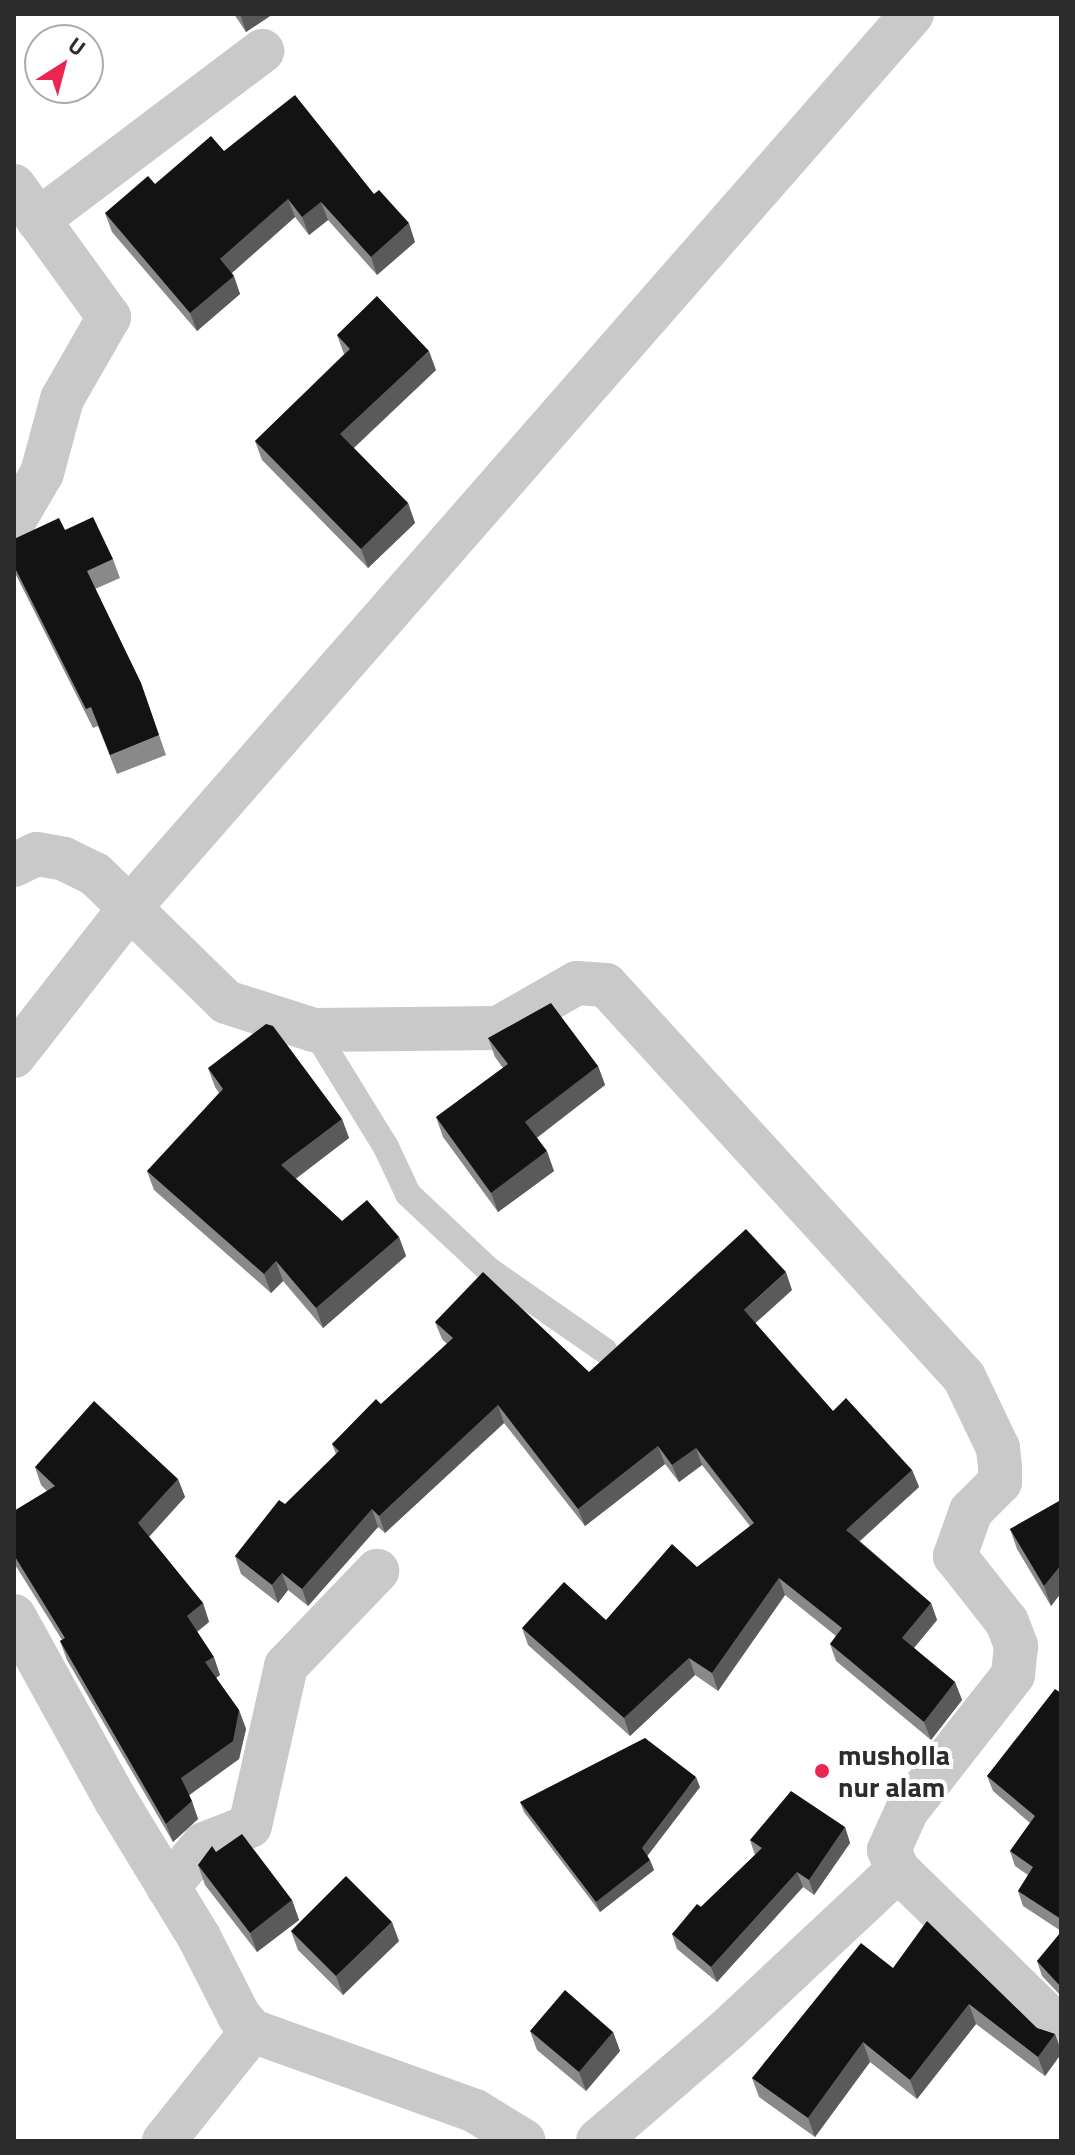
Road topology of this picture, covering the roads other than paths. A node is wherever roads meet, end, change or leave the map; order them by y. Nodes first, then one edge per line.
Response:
1 (912, 14) edge
2 (262, 51) dead end
3 (26, 203) edge
4 (14, 521) edge
5 (14, 865) edge
6 (132, 905) junction
7 (314, 1030) junction
8 (14, 1056) edge
9 (605, 1351) dead end
10 (377, 1571) dead end
11 (14, 1616) edge
12 (898, 1870) junction
13 (168, 1887) junction
14 (1061, 2029) edge
15 (252, 2031) junction
16 (164, 2141) edge
17 (524, 2141) edge
18 (598, 2141) edge

1 - 6 street
2 - 3 street
3 - 4 street
5 - 6 street
6 - 7 street
6 - 8 street
7 - 9 lane
7 - 12 street
10 - 13 street
11 - 13 street
12 - 14 street
12 - 18 street
13 - 15 street
15 - 16 street
15 - 17 street

